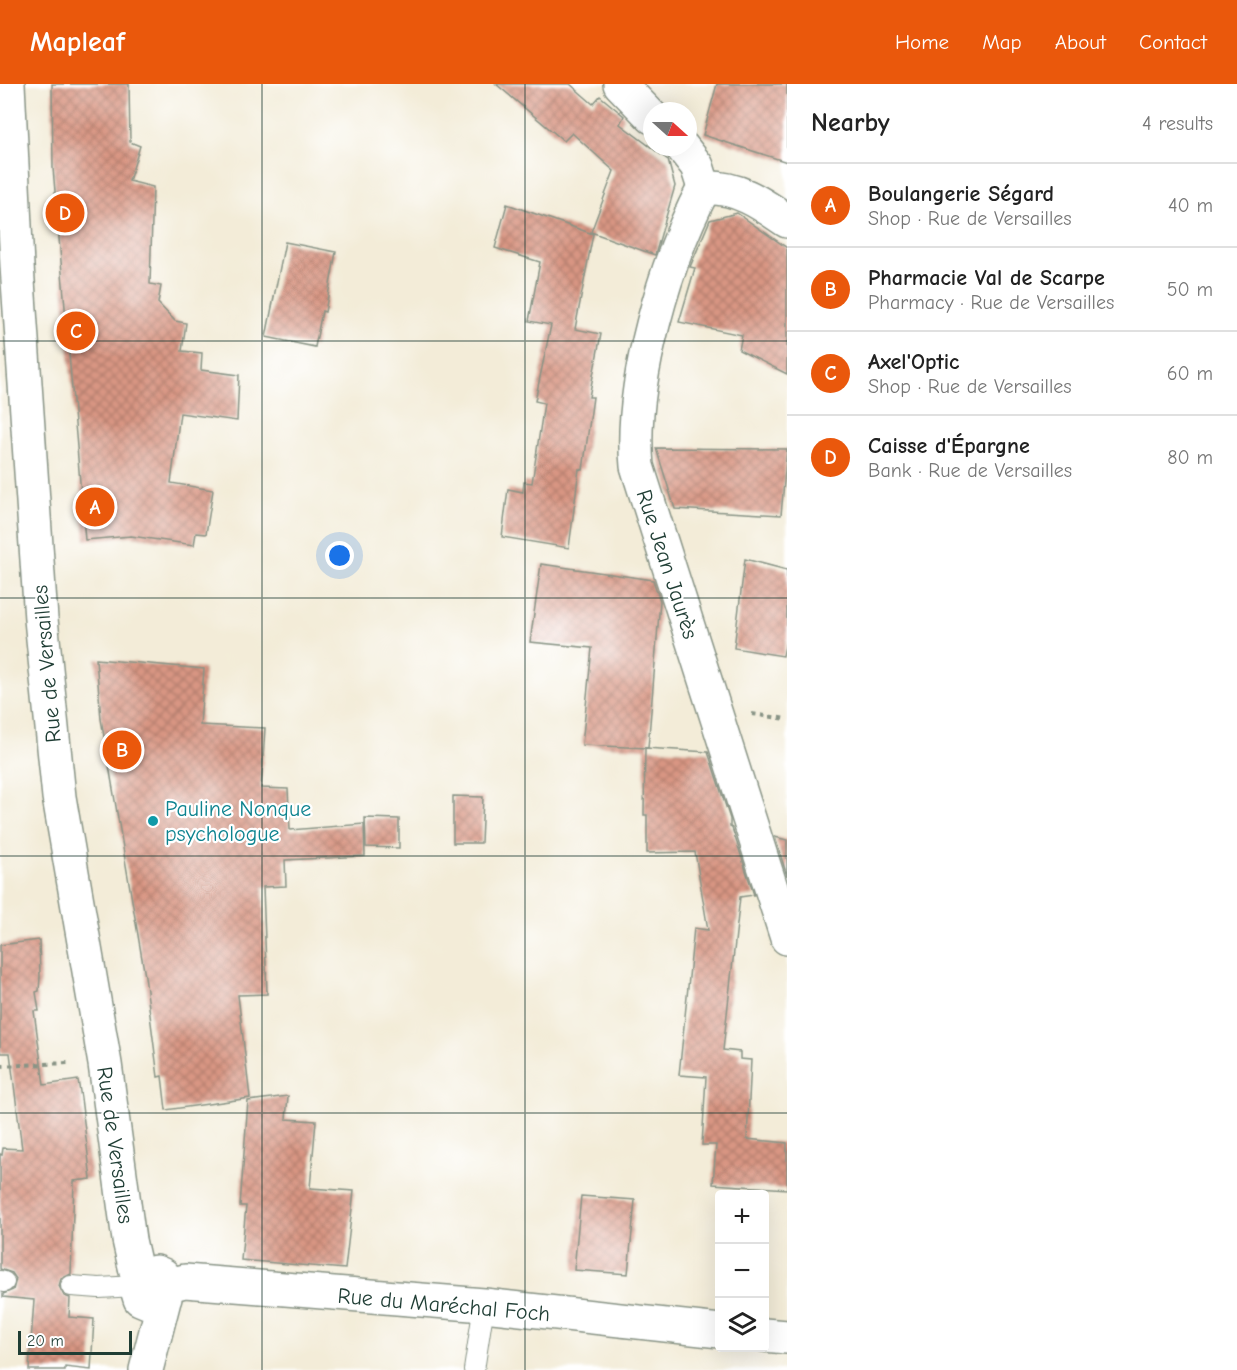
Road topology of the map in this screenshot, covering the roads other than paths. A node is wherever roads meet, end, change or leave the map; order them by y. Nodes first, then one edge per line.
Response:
1 (8, 84) edge
2 (620, 84) edge
3 (643, 108) edge
4 (689, 156) edge
5 (704, 188) junction
6 (787, 221) edge
7 (8, 256) edge
8 (787, 936) edge
9 (71, 1286) dead end
10 (150, 1287) junction
11 (484, 1305) junction
12 (715, 1330) edge
13 (769, 1335) edge
14 (787, 1337) edge
15 (146, 1370) edge
16 (474, 1370) edge

1 - 7 street, Rue de Versailles
2 - 3 street
4 - 5 street
5 - 6 street
5 - 8 street, Rue Jean Jaurès
7 - 10 street, Rue de Versailles
9 - 10 lane
10 - 11 street, Rue du Maréchal Foch
10 - 15 street, Rue de Versailles
11 - 12 street, Rue du Maréchal Foch
11 - 16 lane
13 - 14 street

